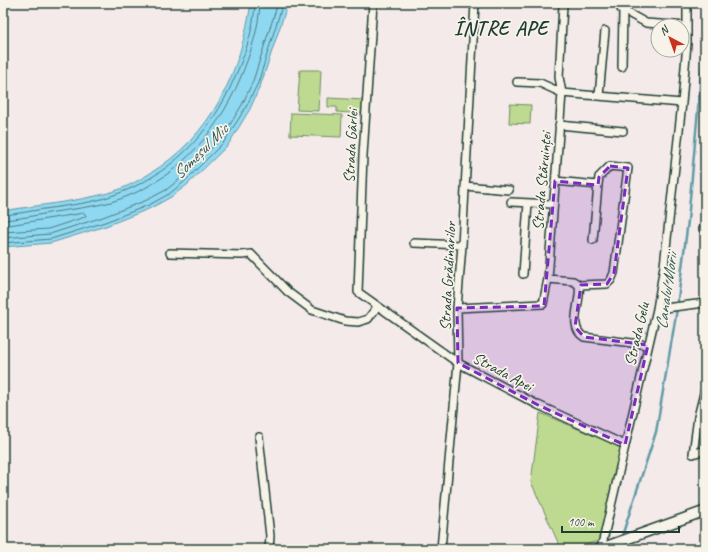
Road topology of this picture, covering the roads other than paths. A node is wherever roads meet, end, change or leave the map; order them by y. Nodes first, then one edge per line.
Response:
1 (373, 3) edge
2 (475, 3) edge
3 (688, 3) edge
4 (563, 5) dead end
5 (623, 7) edge
6 (687, 18) edge
7 (650, 22) edge
8 (605, 31) dead end
9 (686, 58) edge
10 (622, 67) dead end
11 (517, 82) dead end
12 (562, 93) junction
13 (599, 96) junction
14 (682, 103) junction
15 (559, 126) junction
16 (623, 131) dead end
17 (555, 181) junction
18 (598, 185) junction
19 (465, 186) junction
20 (509, 190) dead end
21 (511, 202) dead end
22 (528, 203) junction
23 (552, 204) junction
24 (593, 240) dead end
25 (414, 243) dead end
26 (462, 245) junction
27 (170, 253) dead end
28 (524, 274) dead end
29 (548, 279) junction
30 (579, 284) junction
31 (358, 292) joint
32 (705, 303) edge
33 (377, 307) junction
34 (457, 308) junction
35 (657, 309) junction
36 (648, 345) junction
37 (458, 363) junction
38 (705, 389) edge
39 (259, 437) dead end
40 (625, 444) junction
41 (705, 450) edge
42 (705, 511) edge
43 (269, 549) edge
44 (441, 549) edge
45 (601, 549) edge

1 - 31 street, Strada Gârlei
2 - 19 street, Strada Grădinarilor
3 - 6 street, Strada Gelu
4 - 12 street, Strada Stăruinței
5 - 7 street
5 - 10 street
8 - 13 street
9 - 14 street, Strada Gelu
11 - 12 street
12 - 13 street
12 - 15 street, Strada Stăruinței
13 - 14 street
14 - 35 street, Strada Gelu
15 - 16 street
15 - 17 street, Strada Stăruinței
17 - 18 street
17 - 23 street, Strada Stăruinței
18 - 24 street
18 - 30 street
19 - 20 street
19 - 26 street, Strada Grădinarilor
21 - 22 street
22 - 23 street
22 - 28 street
23 - 29 street, Strada Stăruinței
25 - 26 street
26 - 34 street, Strada Grădinarilor
27 - 33 street
29 - 30 street
29 - 34 street, Strada Stăruinței
30 - 36 street
31 - 33 street, Strada Apei
32 - 35 street
33 - 37 street, Strada Apei
34 - 37 street, Strada Grădinarilor
35 - 36 street, Strada Gelu
36 - 40 street, Strada Gelu
37 - 40 street, Strada Apei
37 - 44 street, Strada Grădinarilor
38 - 41 street
39 - 43 street
40 - 45 street, Strada Gelu
42 - 45 main road

